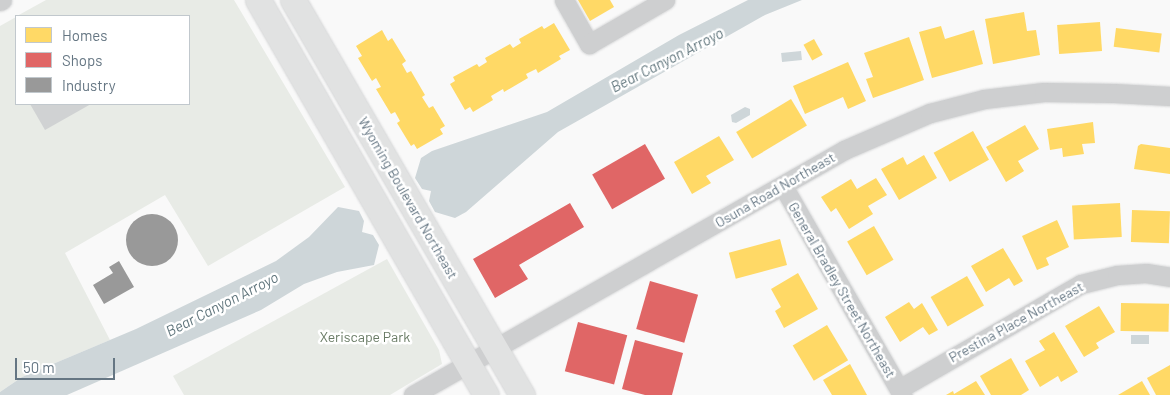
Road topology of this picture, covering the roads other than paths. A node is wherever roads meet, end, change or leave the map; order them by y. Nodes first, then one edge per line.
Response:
1 (258, 0) edge
2 (293, 0) edge
3 (564, 0) edge
4 (665, 0) edge
5 (1170, 96) edge
6 (783, 186) junction
7 (1170, 276) edge
8 (494, 348) junction
9 (468, 363) junction
10 (900, 392) edge
11 (413, 395) edge
12 (486, 395) edge
13 (522, 395) edge

1 - 9 main road
2 - 8 main road, Wyoming Boulevard Northeast
3 - 4 street
5 - 6 street, Osuna Road Northeast
6 - 8 street, Osuna Road Northeast
6 - 10 street, General Bradley Street Northeast
7 - 10 street, Prestina Place Northeast
8 - 9 street, Osuna Road Northeast
8 - 13 main road, Wyoming Boulevard Northeast
9 - 11 street, Osuna Road Northeast
9 - 12 main road

